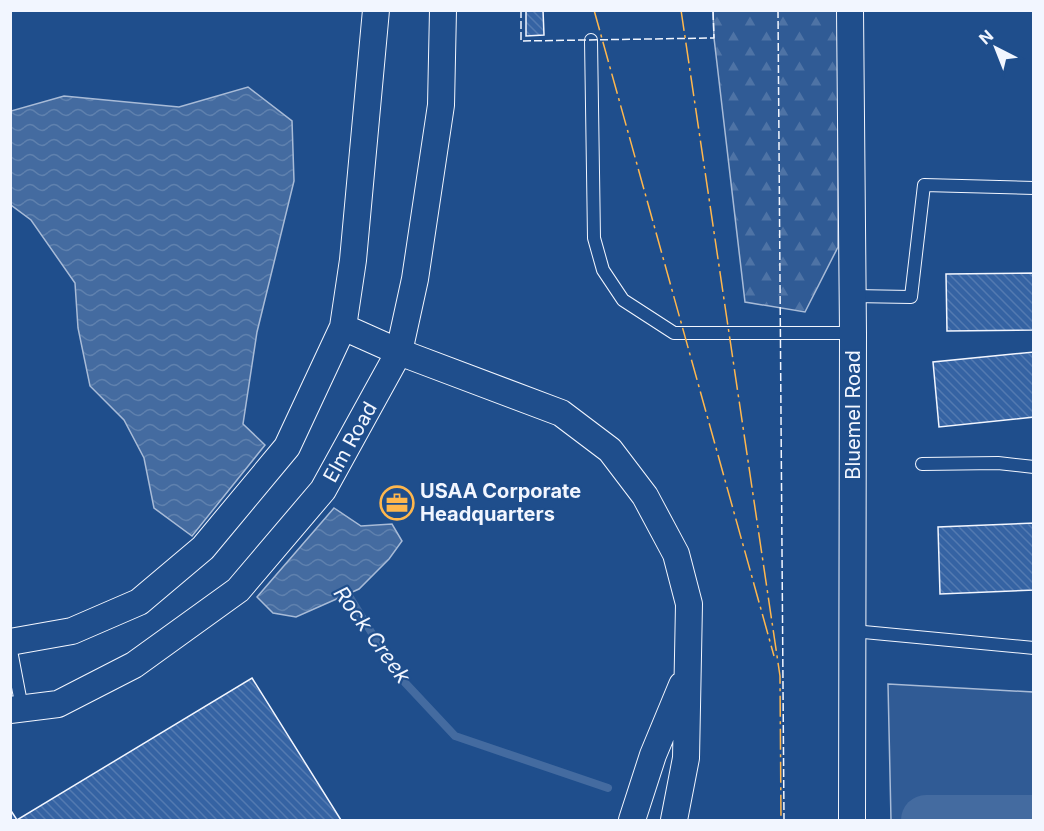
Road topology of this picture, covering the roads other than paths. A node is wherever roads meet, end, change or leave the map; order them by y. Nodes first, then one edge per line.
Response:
1 (376, 10) edge
2 (443, 10) edge
3 (850, 10) edge
4 (591, 40) dead end
5 (1034, 188) edge
6 (853, 296) junction
7 (343, 327) junction
8 (853, 333) junction
9 (399, 352) junction
10 (922, 464) dead end
11 (1034, 467) edge
12 (853, 632) junction
13 (10, 644) edge
14 (1034, 648) edge
15 (688, 671) junction
16 (16, 709) edge
17 (632, 820) edge
18 (674, 820) edge
19 (852, 820) edge

1 - 7 street
2 - 9 street, Elm Road
3 - 6 street, Bluemel Road
4 - 8 lane
5 - 6 lane
6 - 8 street, Bluemel Road
7 - 9 street
7 - 13 street
8 - 12 street, Bluemel Road
9 - 15 street
9 - 16 street, Elm Road
10 - 11 lane
12 - 14 lane
12 - 19 street, Bluemel Road
13 - 16 lane
15 - 17 street
15 - 18 street

